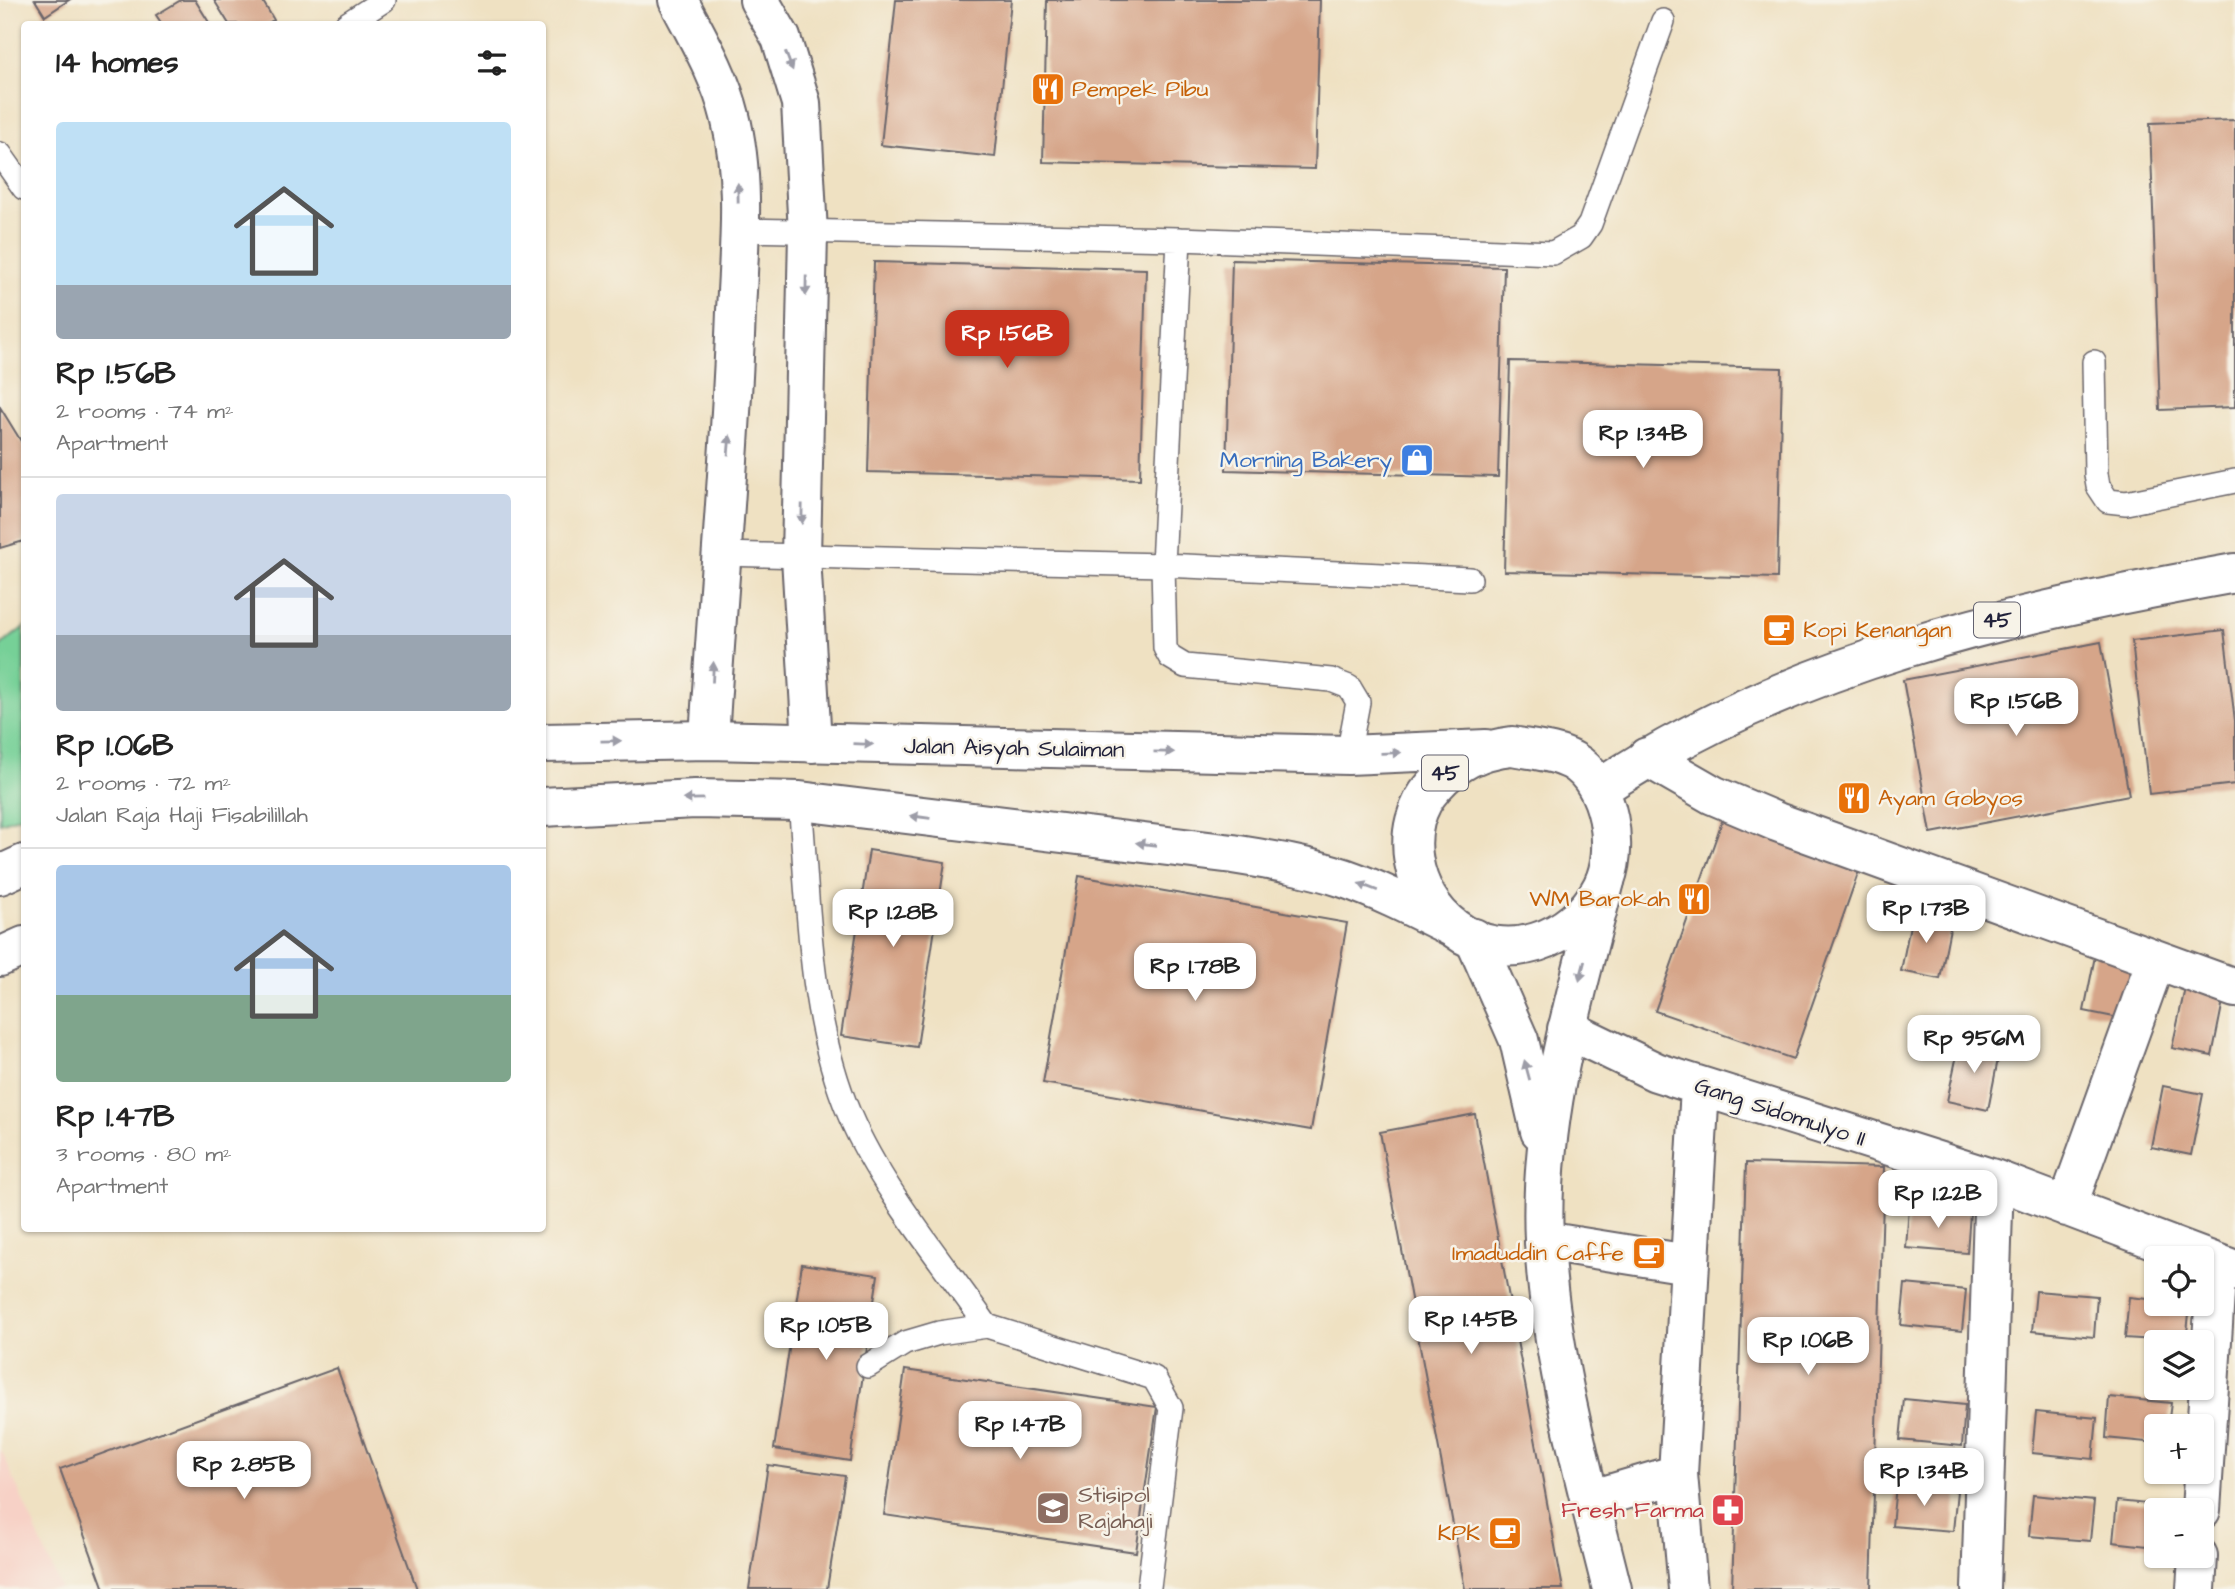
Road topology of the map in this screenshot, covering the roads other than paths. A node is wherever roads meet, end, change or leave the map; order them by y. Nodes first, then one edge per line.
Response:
1 (384, 0) edge
2 (678, 0) edge
3 (759, 0) edge
4 (352, 21) edge
5 (1662, 22) dead end
6 (0, 154) edge
7 (21, 184) edge
8 (739, 230) junction
9 (808, 233) junction
10 (1179, 239) junction
11 (2094, 362) dead end
12 (2235, 481) edge
13 (720, 554) junction
14 (801, 557) junction
15 (1163, 565) junction
16 (2235, 573) edge
17 (1470, 579) dead end
18 (709, 740) junction
19 (546, 743) edge
20 (812, 743) junction
21 (1486, 749) junction
22 (1348, 755) junction
23 (1647, 757) junction
24 (1599, 789) junction
25 (800, 801) junction
26 (546, 807) edge
27 (21, 865) edge
28 (0, 875) edge
29 (1605, 881) junction
30 (1463, 933) junction
31 (21, 947) edge
32 (0, 957) edge
33 (2156, 960) junction
34 (2235, 988) edge
35 (1567, 1029) junction
36 (1700, 1087) junction
37 (1546, 1160) junction
38 (1994, 1179) junction
39 (2067, 1207) junction
40 (1544, 1241) junction
41 (1688, 1264) junction
42 (2226, 1267) edge
43 (988, 1326) junction
44 (868, 1366) dead end
45 (1678, 1474) junction
46 (2202, 1498) edge
47 (1590, 1500) junction
48 (2197, 1568) edge
49 (1149, 1587) dead end
50 (1612, 1589) edge
51 (1688, 1589) edge
52 (1981, 1589) edge
53 (2196, 1589) edge

1 - 4 lane
8 -> 2 main road
3 -> 9 main road
5 - 10 lane
6 - 7 lane
8 - 9 lane
13 -> 8 main road
9 - 10 lane
9 -> 14 main road
10 - 15 lane
11 - 12 lane
13 - 14 lane
18 -> 13 main road
14 - 15 lane
14 - 20 main road
15 - 17 lane
15 - 22 lane
16 - 23 main road, 45
19 -> 18 main road, Jalan Aisyah Sulaiman
18 - 20 main road, Jalan Aisyah Sulaiman
20 -> 22 main road, Jalan Aisyah Sulaiman
22 -> 21 main road, Jalan Aisyah Sulaiman
21 - 24 main road, 45
21 - 30 main road, 45
23 - 24 main road, 45
23 - 33 main road
24 - 29 main road, 45
25 -> 26 main road
30 -> 25 main road
25 - 43 lane
27 - 28 main road
29 - 30 main road, 45
29 -> 35 main road, 45
37 -> 30 main road, 45
31 - 32 main road
33 - 34 main road
33 - 39 main road
35 - 36 main road, Gang Sidomulyo II
35 - 37 main road, 45
36 - 38 main road, Gang Sidomulyo II
36 - 41 main road
37 - 40 main road, 45
38 - 39 main road, Gang Sidomulyo II
38 - 52 main road
39 - 42 main road, Gang Sidomulyo II
40 - 41 main road
40 - 47 main road, 45
41 - 45 main road
42 - 46 main road
43 - 44 lane
43 - 49 lane
45 - 47 main road
45 - 51 main road
47 - 50 main road, 45
48 - 53 main road

